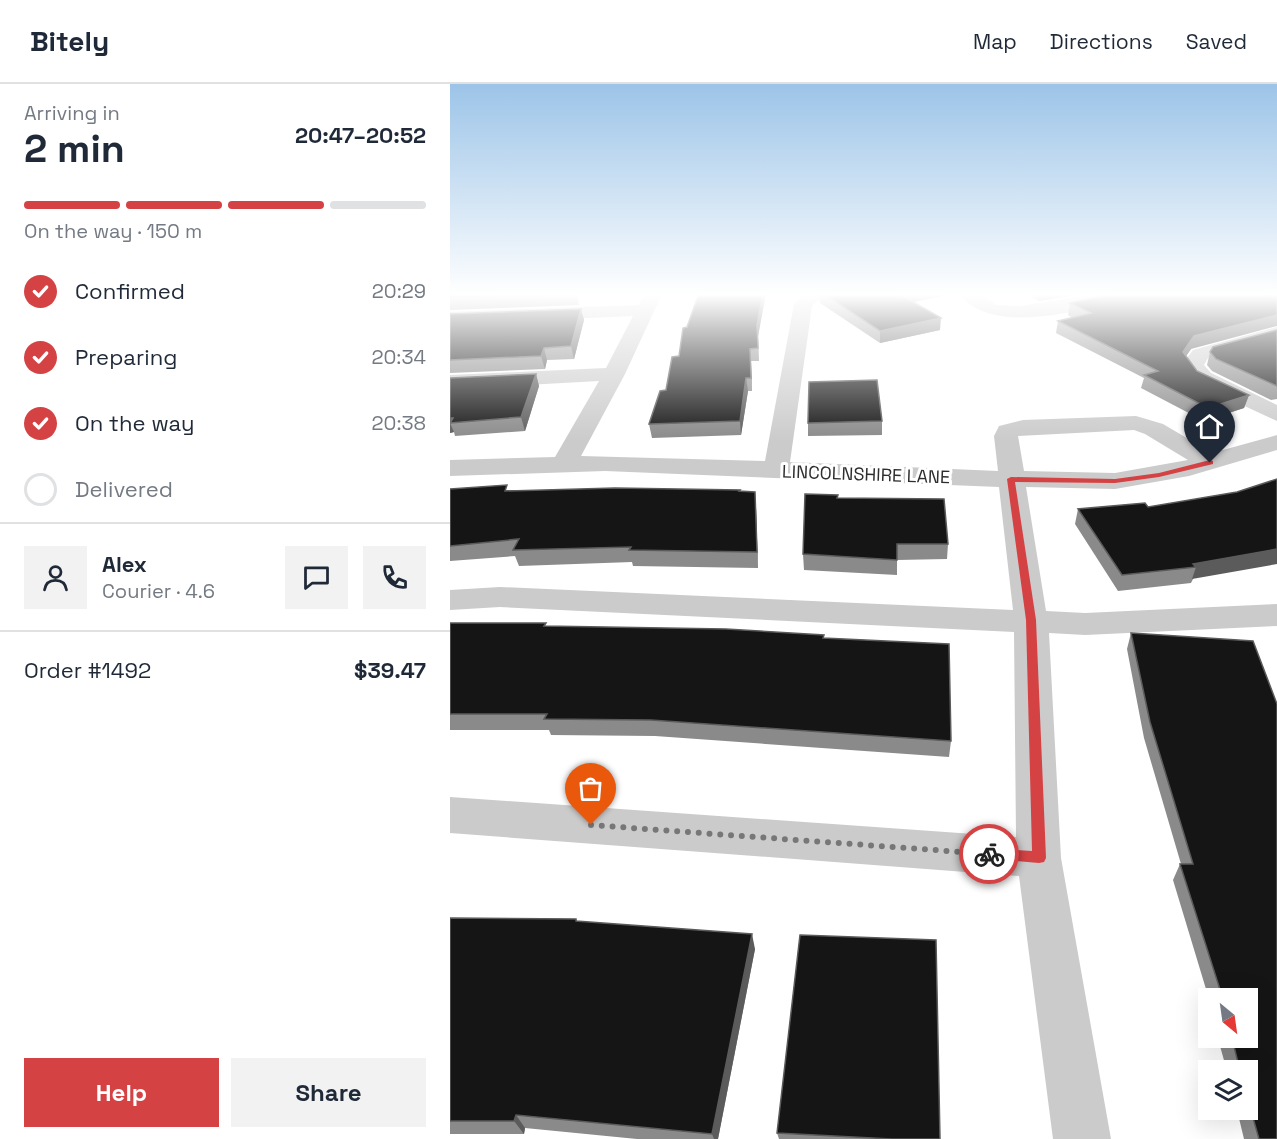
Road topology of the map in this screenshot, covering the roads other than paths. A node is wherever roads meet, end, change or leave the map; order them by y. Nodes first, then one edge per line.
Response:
1 (629, 342) edge
2 (797, 342) edge
3 (1243, 342) edge
4 (614, 374) junction
5 (450, 382) edge
6 (1277, 414) edge
7 (1277, 442) edge
8 (1210, 463) junction
9 (563, 465) junction
10 (450, 468) edge
11 (776, 470) junction
12 (1011, 479) junction
13 (450, 600) edge
14 (1277, 615) edge
15 (1031, 620) junction
16 (450, 815) edge
17 (1039, 858) junction
18 (1082, 1139) edge

1 - 4 street
2 - 11 street
3 - 6 street
4 - 5 street
4 - 9 street
7 - 8 street, LINCOLNSHIRE LANE
8 - 12 street, LINCOLNSHIRE LANE
8 - 12 street
9 - 10 street, LINCOLNSHIRE LANE
9 - 11 street, LINCOLNSHIRE LANE
11 - 12 street, LINCOLNSHIRE LANE
12 - 15 street
13 - 15 street
14 - 15 street
15 - 17 street
16 - 17 street
17 - 18 street

